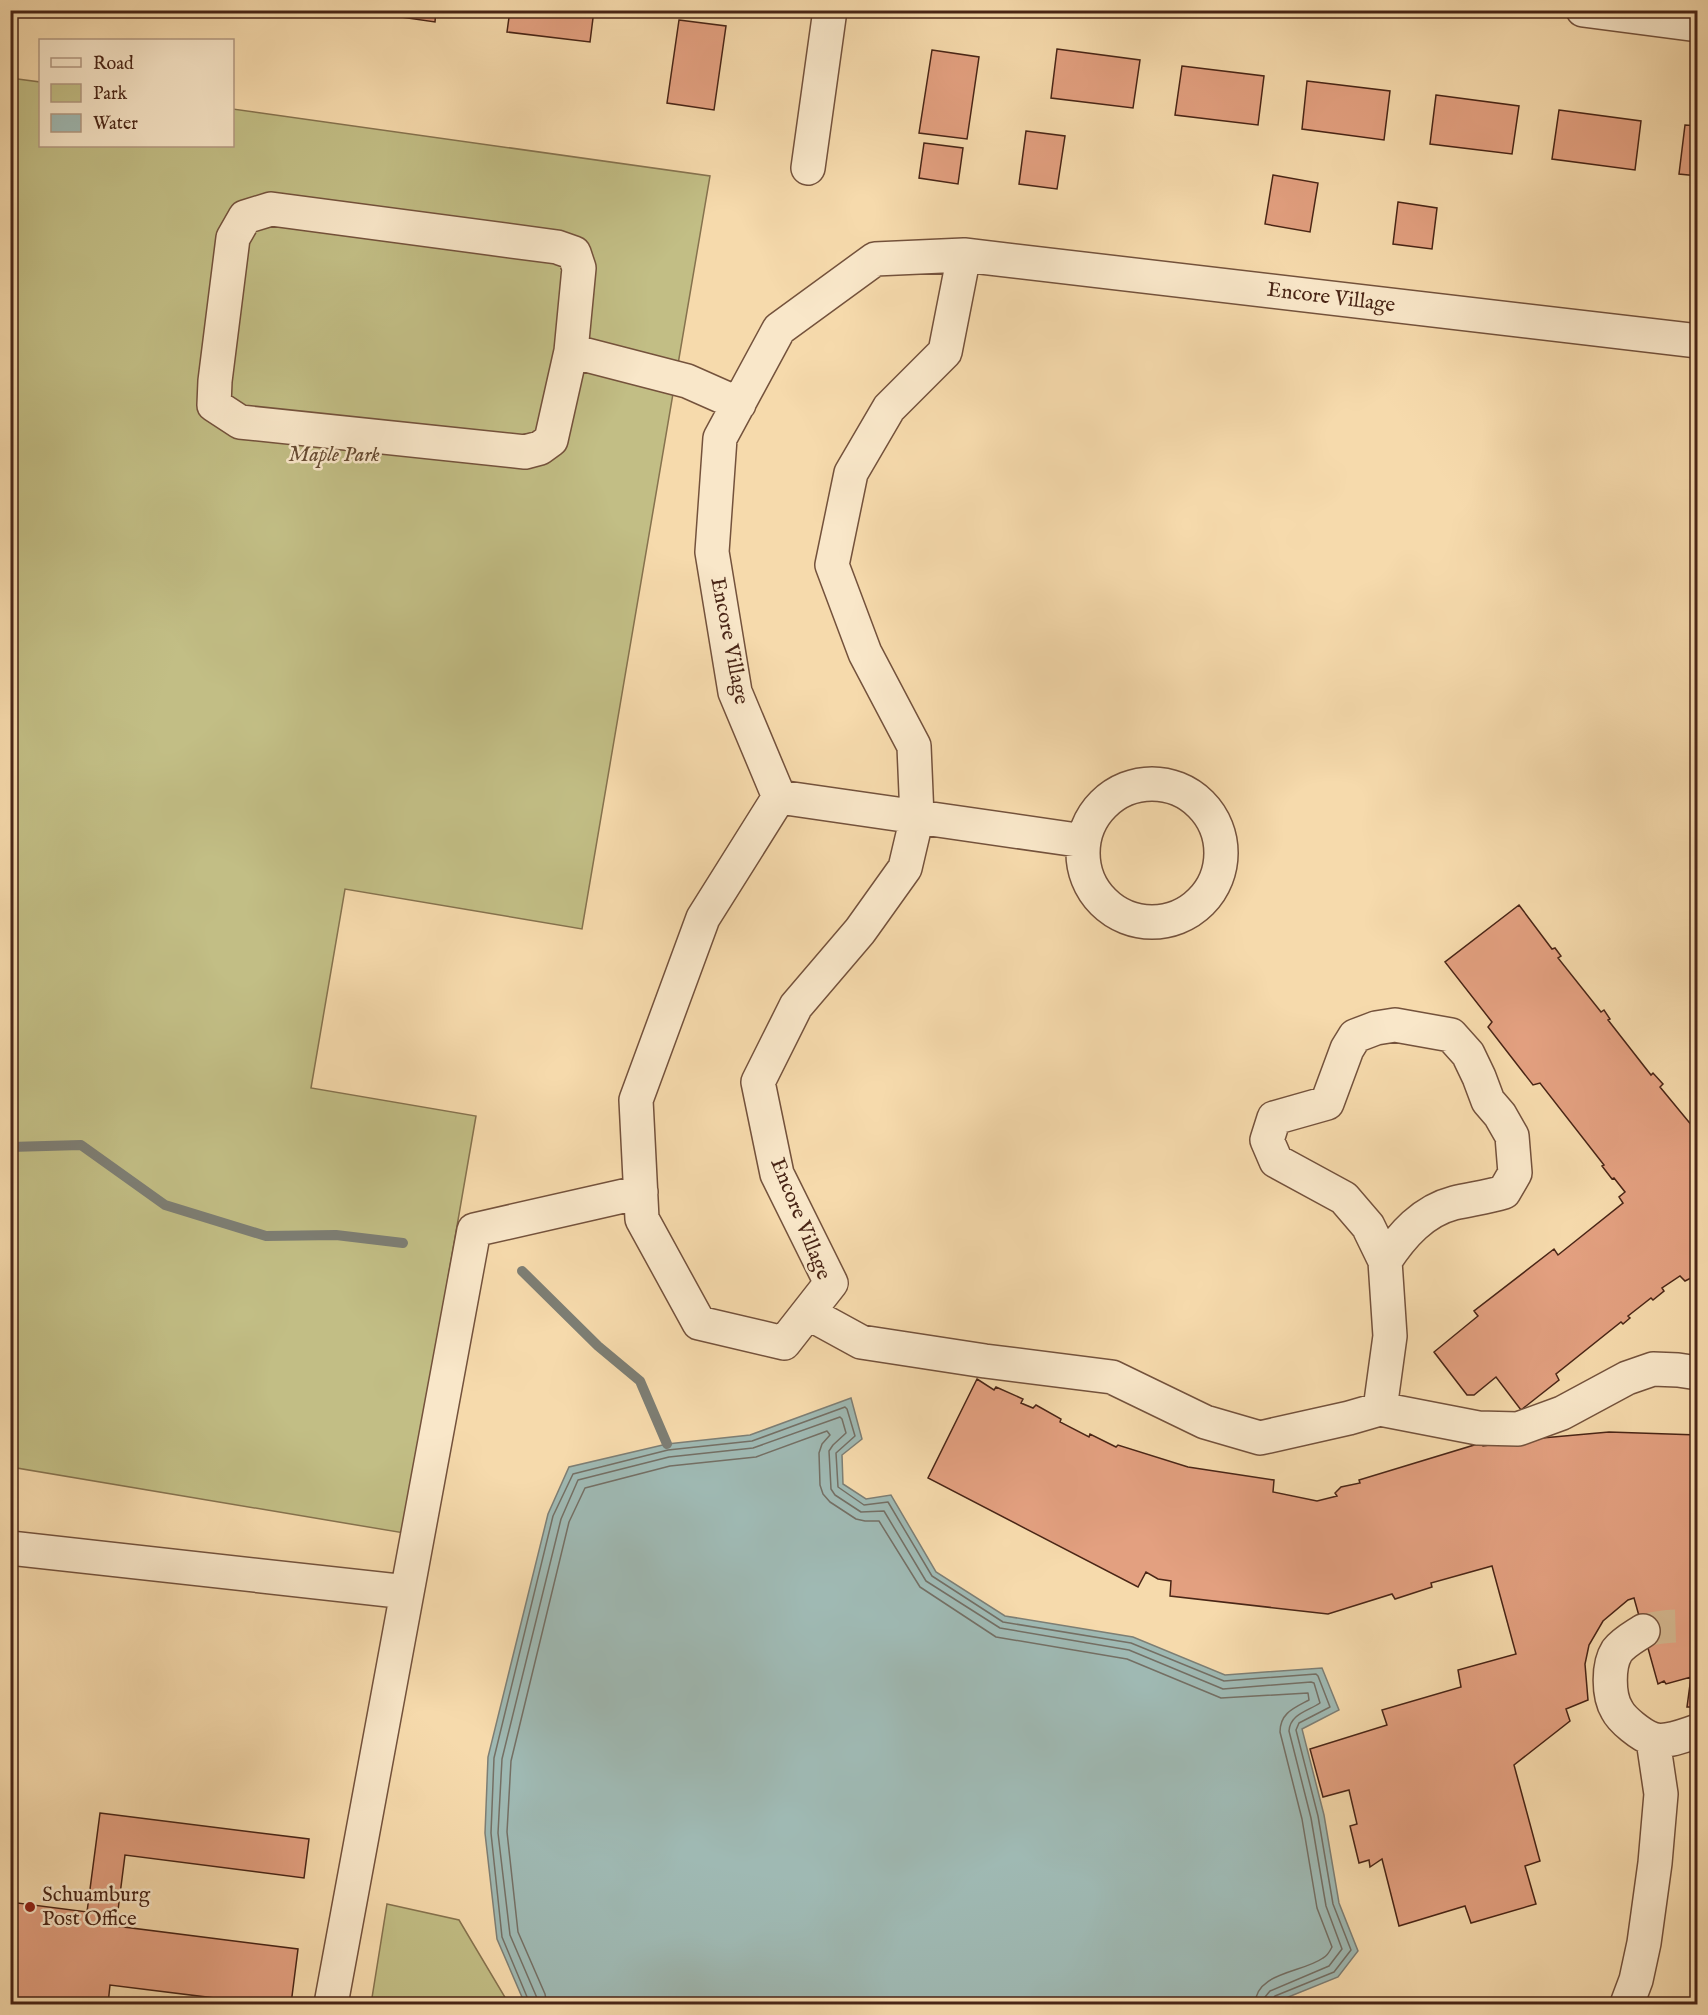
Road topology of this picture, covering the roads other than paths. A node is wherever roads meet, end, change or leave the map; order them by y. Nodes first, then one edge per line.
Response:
1 (830, 10) edge
2 (1582, 10) edge
3 (1698, 25) edge
4 (808, 168) dead end
5 (964, 255) junction
6 (1698, 341) edge
7 (571, 351) junction
8 (739, 404) junction
9 (779, 797) junction
10 (916, 817) junction
11 (1083, 841) junction
12 (641, 1192) junction
13 (1385, 1261) junction
14 (808, 1312) junction
15 (1698, 1373) edge
16 (1380, 1409) junction
17 (10, 1548) edge
18 (407, 1592) junction
19 (1643, 1631) tunnel mouth
20 (1698, 1731) edge
21 (1653, 1740) junction
22 (332, 2004) edge
23 (1627, 2004) edge

1 - 4 street
2 - 3 street
5 - 6 street, Encore Village
5 - 8 street, Encore Village
5 - 10 street, Encore Village
7 - 7 street
7 - 8 street
8 - 9 street, Encore Village
9 - 10 street
9 - 12 street, Encore Village
10 - 11 street
10 - 14 street, Encore Village
11 - 11 street
12 - 14 street, Encore Village
12 - 18 street
13 - 13 street
13 - 16 street
14 - 16 street
15 - 16 street
17 - 18 street
18 - 22 street
19 - 21 street
20 - 21 street
21 - 23 street

